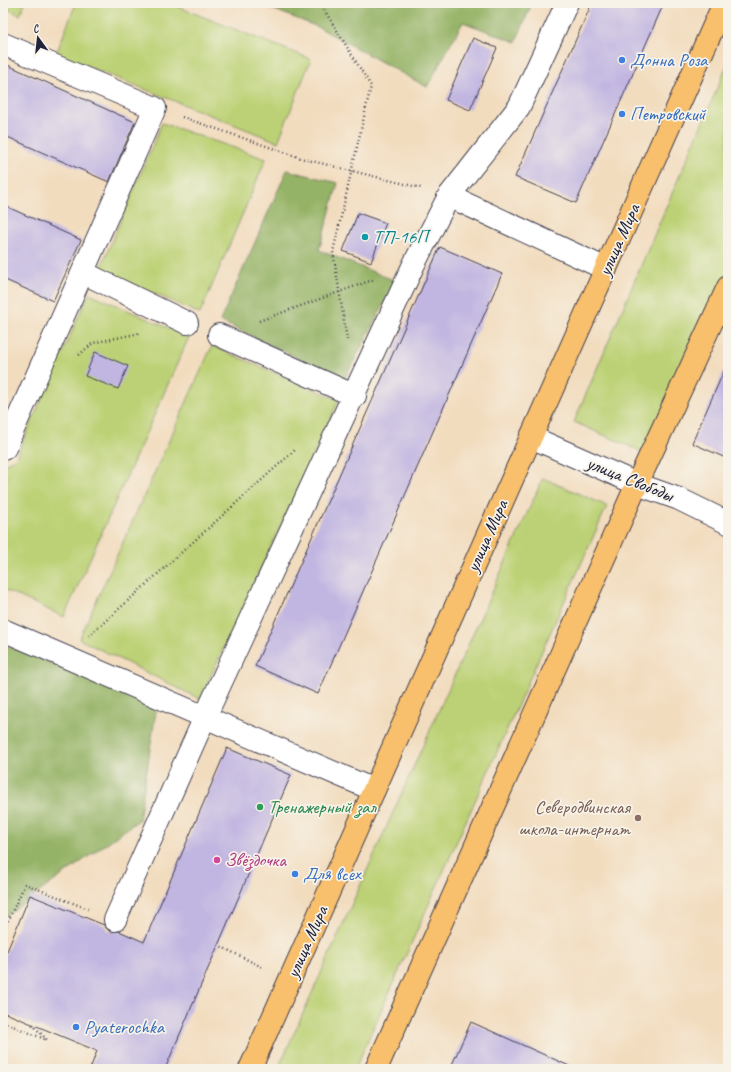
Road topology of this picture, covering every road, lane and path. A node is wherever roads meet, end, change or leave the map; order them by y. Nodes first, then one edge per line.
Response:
1 (320, 3) edge
2 (567, 3) edge
3 (724, 3) edge
4 (3, 44) edge
5 (155, 108) junction
6 (351, 170) junction
7 (449, 196) junction
8 (414, 264) junction
9 (606, 269) junction
10 (84, 273) junction
11 (728, 287) edge
12 (340, 292) junction
13 (187, 322) dead end
14 (144, 332) dead end
15 (219, 335) joint
16 (347, 344) dead end
17 (75, 358) dead end
18 (355, 396) junction
19 (531, 437) junction
20 (302, 444) dead end
21 (3, 449) edge
22 (638, 484) junction
23 (728, 523) edge
24 (3, 630) edge
25 (67, 656) junction
26 (205, 717) junction
27 (374, 790) junction
28 (115, 920) joint
29 (3, 932) edge
30 (218, 945) dead end
31 (270, 971) dead end
32 (3, 1022) edge
33 (32, 1024) dead end
34 (250, 1069) edge
35 (376, 1069) edge

1 - 6 path
2 - 7 street
3 - 9 main road, улица Мира
4 - 5 street
5 - 6 path
5 - 10 street
6 - 7 path
6 - 12 path
7 - 8 street
7 - 9 street
8 - 12 path
8 - 18 street
9 - 19 main road, улица Мира
10 - 13 street
10 - 21 street
11 - 22 main road
12 - 15 path
12 - 16 path
14 - 17 path
15 - 18 street
18 - 26 street
19 - 22 street, улица Свободы
19 - 27 main road, улица Мира
20 - 25 path
22 - 23 street, улица Свободы
22 - 35 main road
24 - 25 street
25 - 26 street
26 - 27 street
26 - 28 street
27 - 34 main road, улица Мира
28 - 29 path
30 - 31 path
32 - 33 path

